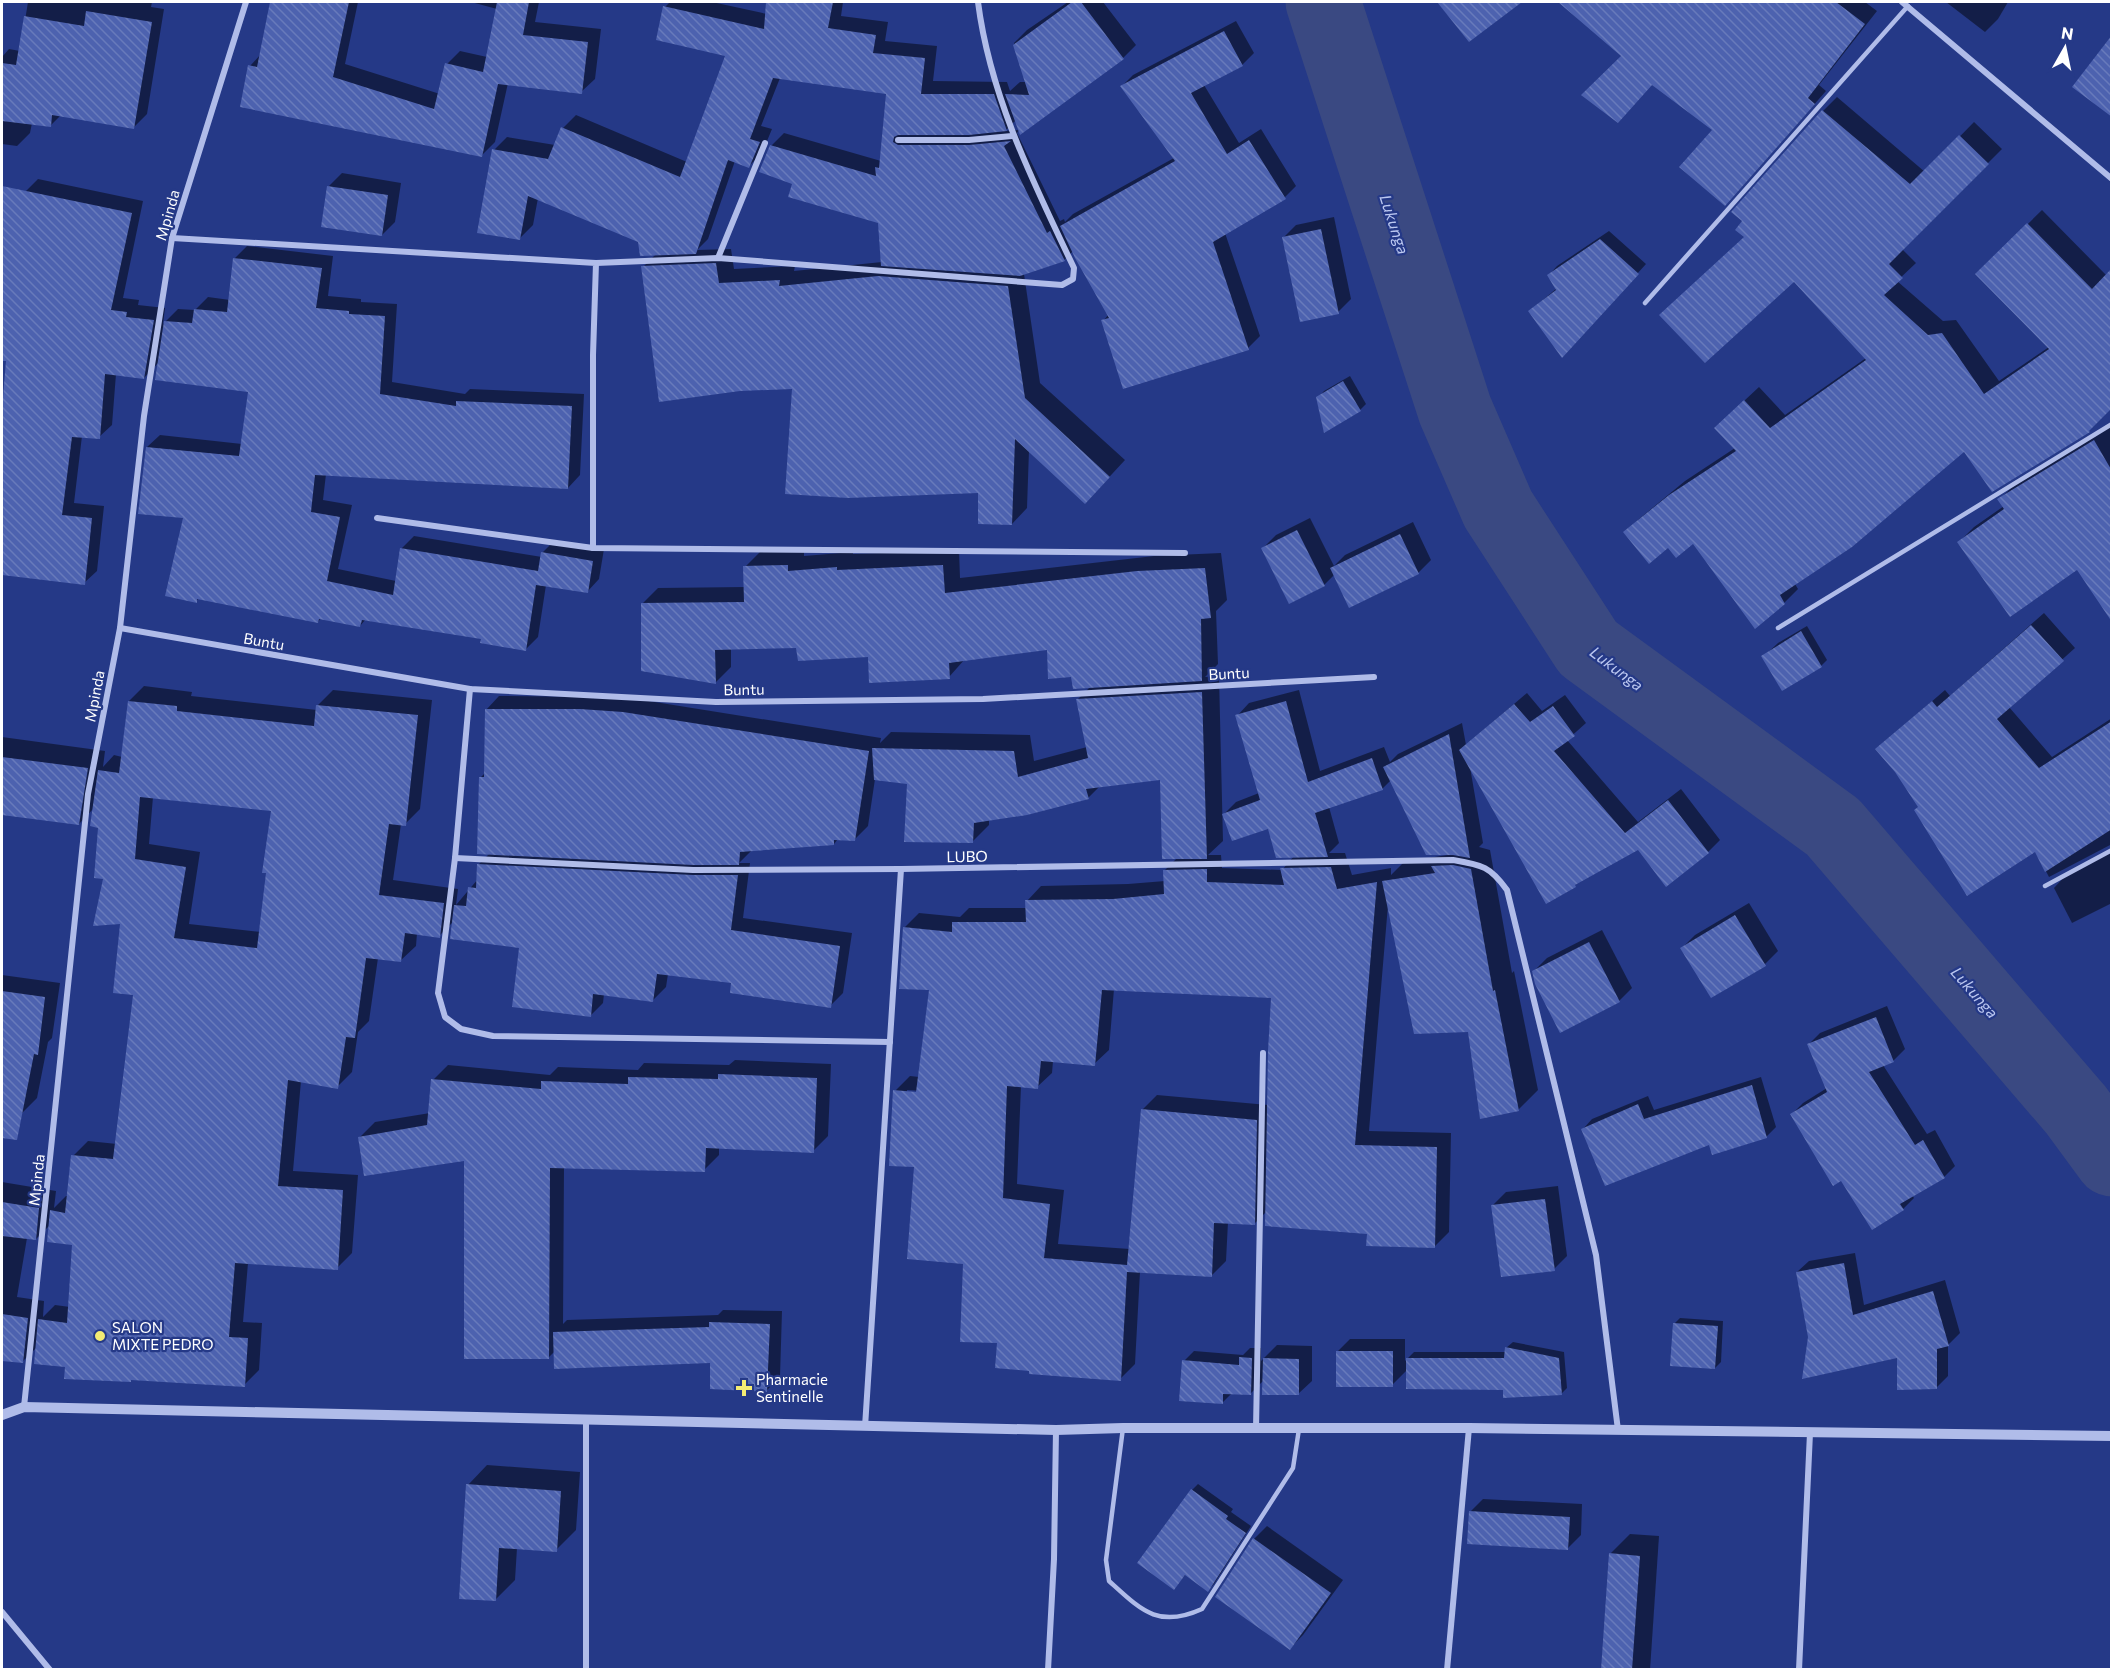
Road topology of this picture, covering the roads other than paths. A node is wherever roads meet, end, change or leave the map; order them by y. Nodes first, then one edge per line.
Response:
1 (246, 2) edge
2 (978, 2) edge
3 (1905, 4) edge
4 (1012, 136) junction
5 (898, 140) dead end
6 (765, 143) dead end
7 (2112, 179) edge
8 (172, 238) junction
9 (718, 258) junction
10 (597, 263) junction
11 (1645, 303) dead end
12 (2112, 424) edge
13 (377, 518) dead end
14 (593, 548) junction
15 (1185, 552) dead end
16 (120, 628) junction
17 (1778, 628) dead end
18 (1374, 677) dead end
19 (470, 689) junction
20 (2112, 850) edge
21 (455, 858) junction
22 (901, 869) junction
23 (2045, 886) dead end
24 (890, 1042) junction
25 (1263, 1053) dead end
26 (24, 1407) junction
27 (2, 1415) edge
28 (586, 1421) junction
29 (865, 1427) junction
30 (1123, 1428) junction
31 (1299, 1428) junction
32 (1469, 1428) junction
33 (1256, 1429) junction
34 (1056, 1430) junction
35 (1618, 1431) junction
36 (1810, 1433) junction
37 (2112, 1436) edge
38 (2, 1612) edge
39 (50, 1670) edge
40 (586, 1670) edge
41 (1048, 1670) edge
42 (1447, 1670) edge
43 (1799, 1670) edge

1 - 8 street, Mpinda
2 - 4 street
3 - 7 street
3 - 11 lane
4 - 5 street
4 - 9 street
6 - 9 street
8 - 10 street
8 - 16 street, Mpinda
9 - 10 street
10 - 14 street
12 - 17 lane
13 - 14 street
14 - 15 street
16 - 19 street, Buntu
16 - 26 street, Mpinda
18 - 19 street, Buntu
19 - 21 street
20 - 23 lane
21 - 22 street, LUBO
21 - 24 street
22 - 24 street
22 - 35 street, LUBO
24 - 29 street
25 - 33 street
26 - 27 street
26 - 28 street
28 - 29 street
28 - 40 street
29 - 34 street
30 - 31 lane
30 - 33 street
30 - 34 street
31 - 32 street
31 - 33 street
32 - 35 street
32 - 42 street
34 - 41 street
35 - 36 street
36 - 37 street
36 - 43 street
38 - 39 street

